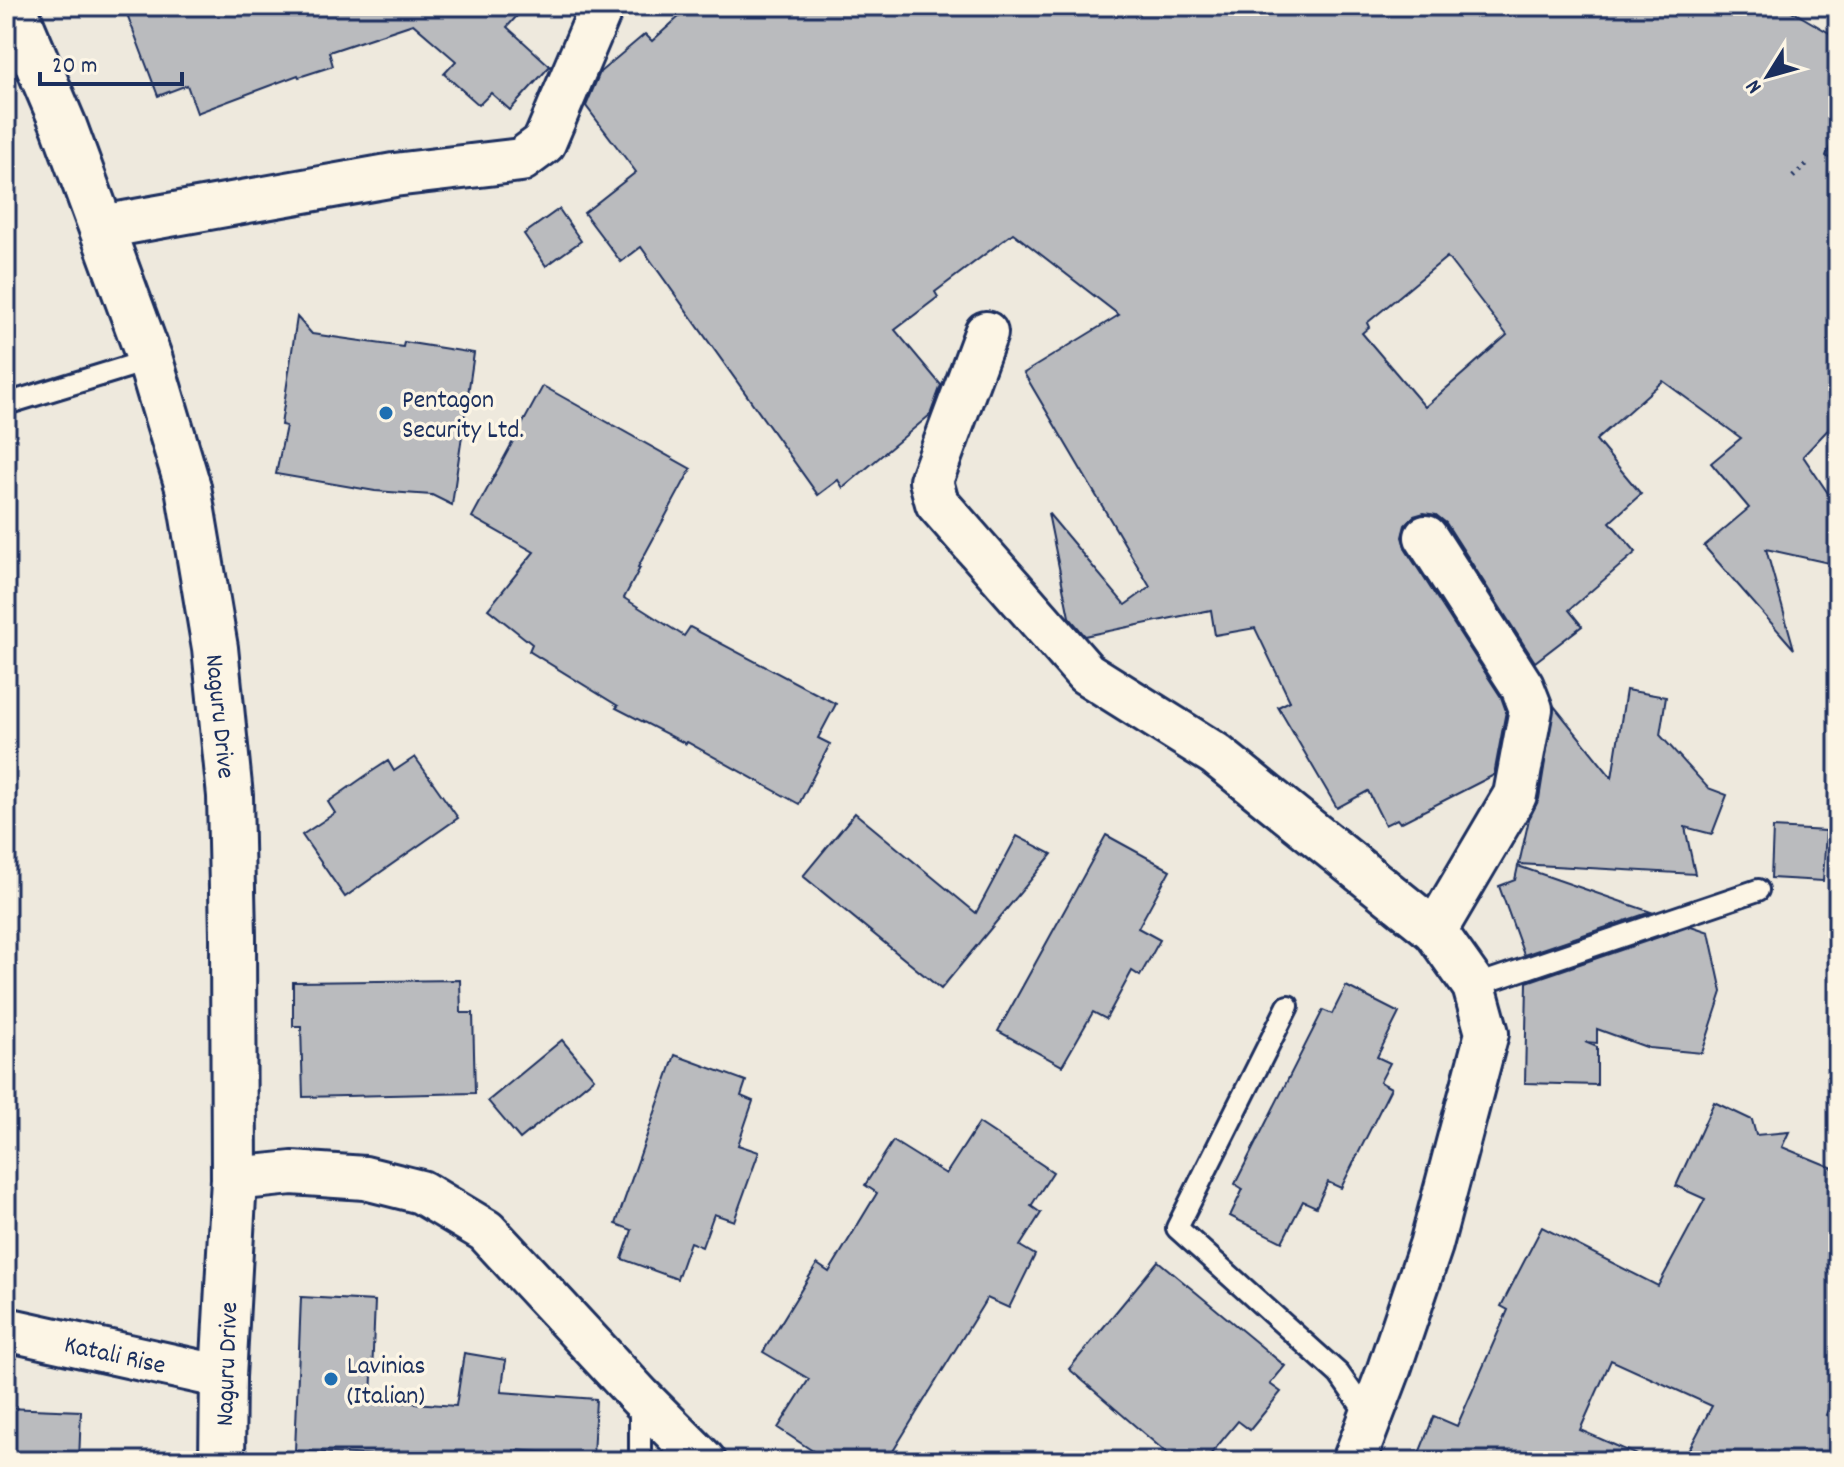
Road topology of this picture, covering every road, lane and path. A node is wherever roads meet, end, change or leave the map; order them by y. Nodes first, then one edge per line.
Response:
1 (602, 6) edge
2 (15, 27) edge
3 (1810, 161) dead end
4 (1793, 177) dead end
5 (102, 227) junction
6 (986, 333) dead end
7 (150, 360) junction
8 (6, 404) edge
9 (1426, 537) dead end
10 (1758, 890) dead end
11 (1435, 931) junction
12 (1474, 986) junction
13 (1288, 1006) dead end
14 (234, 1179) junction
15 (6, 1329) edge
16 (223, 1377) junction
17 (640, 1397) junction
18 (1370, 1418) junction
19 (222, 1461) edge
20 (640, 1461) edge
21 (704, 1461) edge
22 (1354, 1461) edge

1 - 5 street
2 - 5 street, Naguru Drive
3 - 4 path
5 - 7 street, Naguru Drive
6 - 11 street
7 - 8 lane
7 - 14 street, Naguru Drive
9 - 11 street
10 - 12 lane
11 - 12 street
12 - 18 street
13 - 18 lane
14 - 16 street, Naguru Drive
14 - 17 street
15 - 16 street, Katali Rise
16 - 19 street, Naguru Drive
17 - 20 lane
17 - 21 street
18 - 22 street

